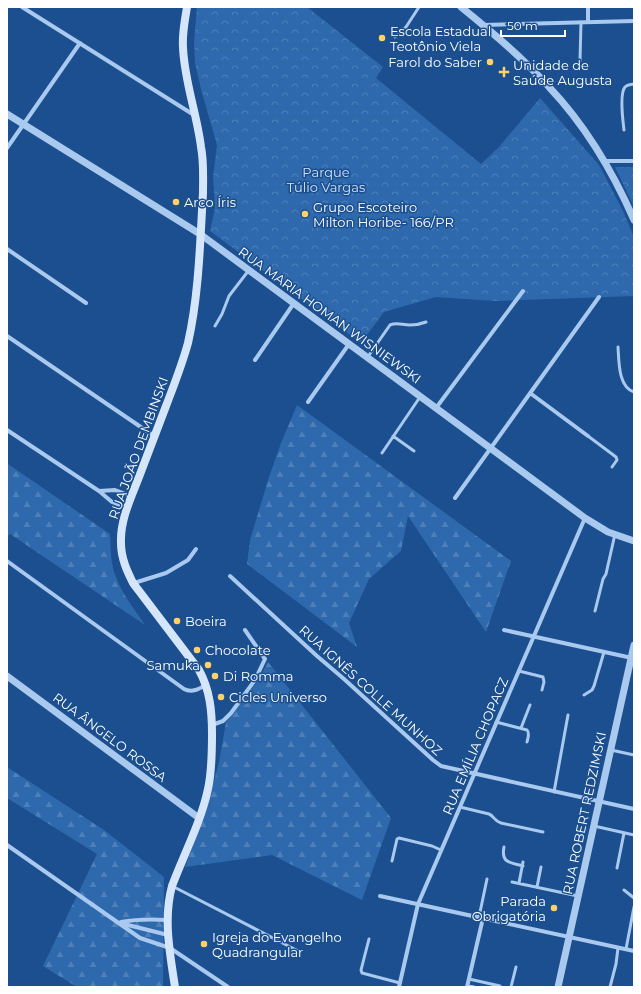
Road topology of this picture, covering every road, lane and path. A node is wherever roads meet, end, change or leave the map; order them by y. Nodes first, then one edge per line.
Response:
1 (22, 7) edge
2 (187, 7) edge
3 (420, 7) edge
4 (461, 7) edge
5 (588, 7) edge
6 (634, 21) edge
7 (581, 22) junction
8 (588, 22) junction
9 (484, 25) junction
10 (395, 37) dead end
11 (80, 43) junction
12 (580, 61) dead end
13 (634, 84) edge
14 (7, 114) edge
15 (195, 116) junction
16 (24, 124) junction
17 (624, 130) dead end
18 (7, 148) edge
19 (604, 161) junction
20 (634, 161) edge
21 (634, 220) edge
22 (200, 234) junction
23 (7, 249) edge
24 (249, 270) junction
25 (523, 291) dead end
26 (599, 297) dead end
27 (86, 303) dead end
28 (294, 303) junction
29 (426, 322) dead end
30 (215, 326) dead end
31 (7, 336) edge
32 (349, 344) junction
33 (618, 347) dead end
34 (367, 358) junction
35 (255, 360) dead end
36 (634, 392) edge
37 (530, 393) junction
38 (420, 397) junction
39 (308, 402) dead end
40 (436, 408) junction
41 (7, 430) edge
42 (154, 436) junction
43 (393, 436) junction
44 (588, 436) joint
45 (490, 448) junction
46 (414, 452) dead end
47 (382, 453) dead end
48 (612, 467) dead end
49 (99, 491) junction
50 (132, 496) junction
51 (455, 498) dead end
52 (127, 508) junction
53 (585, 518) junction
54 (615, 534) junction
55 (634, 541) edge
56 (196, 549) dead end
57 (7, 561) edge
58 (230, 576) dead end
59 (133, 583) junction
60 (595, 611) dead end
61 (245, 630) dead end
62 (504, 630) dead end
63 (533, 637) junction
64 (634, 645) edge
65 (604, 652) junction
66 (633, 658) edge
67 (519, 671) junction
68 (7, 676) edge
69 (206, 685) junction
70 (542, 690) dead end
71 (584, 695) dead end
72 (530, 705) dead end
73 (568, 715) dead end
74 (496, 722) junction
75 (212, 725) junction
76 (521, 728) junction
77 (527, 742) dead end
78 (611, 750) junction
79 (634, 755) edge
80 (474, 774) junction
81 (554, 792) junction
82 (599, 802) junction
83 (460, 808) junction
84 (634, 809) edge
85 (199, 818) junction
86 (594, 826) junction
87 (543, 832) dead end
88 (624, 833) junction
89 (634, 835) edge
90 (7, 845) edge
91 (504, 847) dead end
92 (441, 850) junction
93 (392, 861) dead end
94 (541, 867) dead end
95 (617, 868) dead end
96 (487, 879) dead end
97 (512, 882) dead end
98 (519, 883) junction
99 (172, 886) junction
100 (537, 887) junction
101 (624, 890) dead end
102 (380, 896) dead end
103 (578, 896) junction
104 (634, 898) edge
105 (418, 904) junction
106 (634, 907) edge
107 (481, 918) junction
108 (168, 920) junction
109 (118, 923) junction
110 (168, 935) junction
111 (570, 937) junction
112 (369, 939) dead end
113 (170, 948) junction
114 (618, 948) junction
115 (626, 949) junction
116 (634, 951) edge
117 (300, 952) dead end
118 (516, 967) dead end
119 (469, 979) junction
120 (400, 985) edge
121 (467, 986) edge
122 (500, 986) edge
123 (175, 987) edge
124 (228, 987) edge
125 (474, 987) edge
126 (511, 987) edge
127 (558, 987) edge
128 (610, 987) edge

1 - 11 street
2 - 15 main road, RUA JOÃO DEMBINSKI
3 - 10 lane
4 - 9 street
5 - 8 street
6 - 8 street
7 - 8 street
7 - 9 street
7 - 12 lane
9 - 19 street
11 - 15 street
11 - 16 street
13 - 17 lane
14 - 16 street, RUA MARIA HOMAN WISNIEWSKI
15 - 22 main road, RUA JOÃO DEMBINSKI
16 - 18 street
16 - 22 street, RUA MARIA HOMAN WISNIEWSKI
19 - 20 street
19 - 21 street
22 - 24 street, RUA MARIA HOMAN WISNIEWSKI
22 - 42 main road, RUA JOÃO DEMBINSKI
23 - 27 street
24 - 28 street, RUA MARIA HOMAN WISNIEWSKI
24 - 30 lane
25 - 40 street
26 - 37 street
28 - 32 street, RUA MARIA HOMAN WISNIEWSKI
28 - 35 street
29 - 34 lane
31 - 42 street
32 - 34 street, RUA MARIA HOMAN WISNIEWSKI
32 - 39 street
33 - 36 lane
34 - 38 street, RUA MARIA HOMAN WISNIEWSKI
37 - 44 street
37 - 45 street
38 - 40 street, RUA MARIA HOMAN WISNIEWSKI
38 - 43 lane
40 - 45 street, RUA MARIA HOMAN WISNIEWSKI
41 - 49 street
42 - 50 main road, RUA JOÃO DEMBINSKI
43 - 46 lane
43 - 47 lane
44 - 48 lane
45 - 51 street
45 - 53 street, RUA MARIA HOMAN WISNIEWSKI
49 - 50 street
49 - 52 street
50 - 52 main road, RUA JOÃO DEMBINSKI
52 - 59 main road, RUA JOÃO DEMBINSKI
53 - 54 street, RUA MARIA HOMAN WISNIEWSKI
53 - 63 street, RUA EMÍLIA CHOPACZ
54 - 55 street, RUA MARIA HOMAN WISNIEWSKI
54 - 60 lane
56 - 59 street
57 - 69 street
58 - 80 street, RUA IGNÊS COLLE MUNHOZ
59 - 69 main road, RUA JOÃO DEMBINSKI
61 - 75 street
62 - 63 street
63 - 65 street
63 - 67 street, RUA EMÍLIA CHOPACZ
64 - 66 street, RUA ROBERT REDZIMSKI
65 - 66 street
65 - 71 lane
66 - 78 street, RUA ROBERT REDZIMSKI
67 - 70 lane
67 - 74 street, RUA EMÍLIA CHOPACZ
68 - 85 street, RUA ÂNGELO ROSSA
69 - 75 main road, RUA JOÃO DEMBINSKI
72 - 76 lane
73 - 81 lane
74 - 76 lane
74 - 80 street, RUA EMÍLIA CHOPACZ
75 - 85 main road, RUA JOÃO DEMBINSKI
76 - 77 lane
78 - 79 lane
78 - 82 street, RUA ROBERT REDZIMSKI
80 - 81 street, RUA IGNÊS COLLE MUNHOZ
80 - 83 street, RUA EMÍLIA CHOPACZ
81 - 82 street, RUA IGNÊS COLLE MUNHOZ
82 - 84 street, RUA IGNÊS COLLE MUNHOZ
82 - 86 street, RUA ROBERT REDZIMSKI
83 - 87 lane
83 - 92 street, RUA EMÍLIA CHOPACZ
85 - 99 main road, RUA JOÃO DEMBINSKI
86 - 88 lane
86 - 103 street, RUA ROBERT REDZIMSKI
88 - 89 lane
88 - 95 lane
90 - 109 street
91 - 98 lane
92 - 93 lane
92 - 105 street, RUA EMÍLIA CHOPACZ
94 - 100 lane
96 - 107 lane
97 - 98 lane
98 - 100 lane
99 - 108 main road, RUA JOÃO DEMBINSKI
99 - 117 lane
100 - 103 lane
101 - 104 lane
102 - 105 street
103 - 111 street, RUA ROBERT REDZIMSKI
105 - 107 street
105 - 120 street, RUA EMÍLIA CHOPACZ
106 - 115 lane
107 - 111 street
107 - 119 street
108 - 109 street
108 - 110 main road, RUA JOÃO DEMBINSKI
109 - 110 street
109 - 113 street
110 - 113 main road, RUA JOÃO DEMBINSKI
111 - 114 street
111 - 127 street, RUA ROBERT REDZIMSKI
112 - 120 lane
113 - 123 main road, RUA JOÃO DEMBINSKI
113 - 124 street
114 - 115 street
114 - 128 lane
115 - 116 street
118 - 126 lane
119 - 121 street
119 - 122 lane
121 - 125 lane

